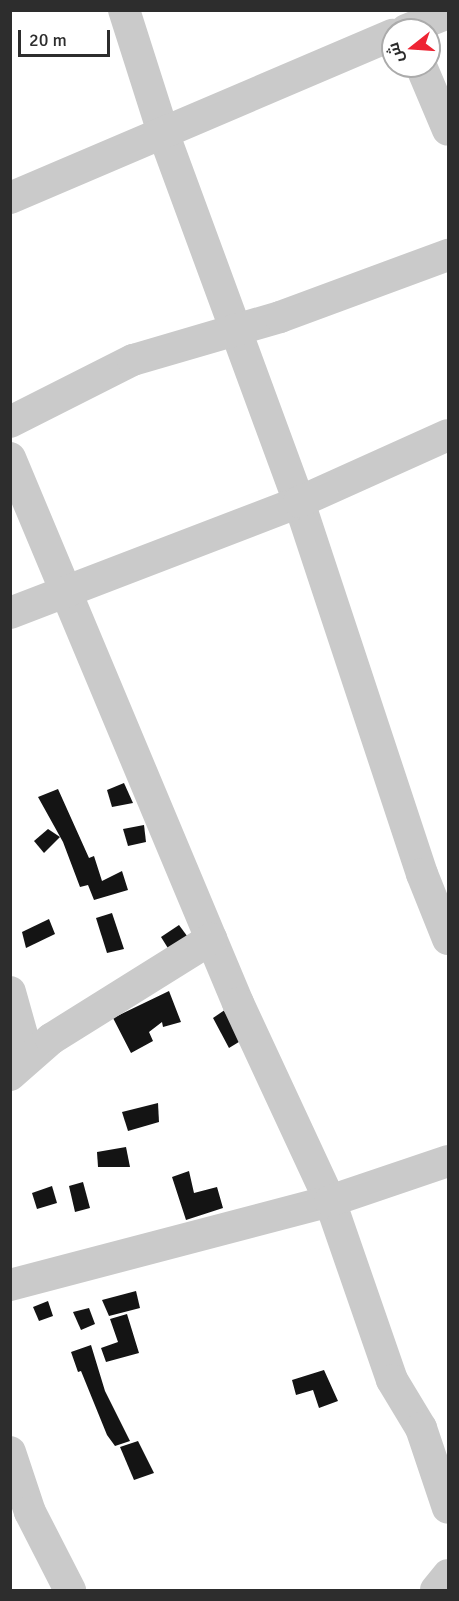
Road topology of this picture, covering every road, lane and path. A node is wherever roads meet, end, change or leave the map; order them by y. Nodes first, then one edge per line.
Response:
1 (124, 10) edge
2 (381, 40) edge
3 (426, 78) edge
4 (448, 130) edge
5 (164, 135) junction
6 (10, 198) edge
7 (448, 255) edge
8 (236, 331) junction
9 (10, 422) edge
10 (448, 435) edge
11 (10, 458) edge
12 (299, 502) junction
13 (65, 591) junction
14 (10, 613) edge
15 (211, 939) junction
16 (448, 939) edge
17 (10, 992) edge
18 (19, 1065) edge
19 (448, 1161) edge
20 (330, 1201) junction
21 (10, 1285) edge
22 (10, 1452) edge
23 (448, 1508) edge
24 (448, 1575) edge
25 (70, 1590) edge
26 (436, 1590) edge

1 - 5 street
2 - 5 street
3 - 4 street
5 - 6 street
5 - 8 street
7 - 8 street
8 - 9 street
8 - 12 street
10 - 12 street
11 - 13 street
12 - 13 street
12 - 16 street
13 - 14 street
13 - 15 street
15 - 18 street
15 - 20 street
17 - 18 street
19 - 20 street
20 - 21 street
20 - 23 street
22 - 25 street
24 - 26 street

